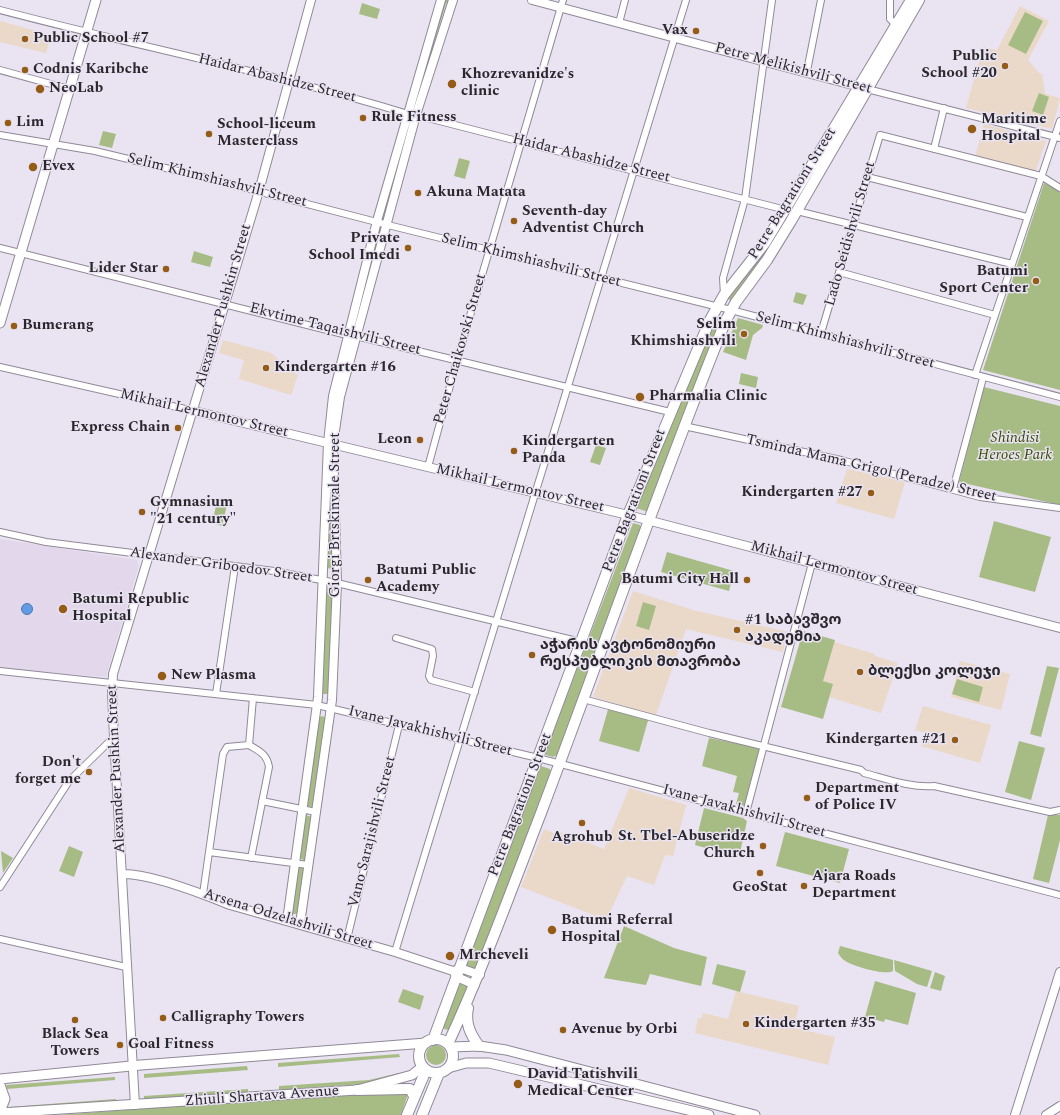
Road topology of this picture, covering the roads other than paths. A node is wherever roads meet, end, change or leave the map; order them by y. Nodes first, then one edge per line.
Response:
1 (96, 0) edge
2 (311, 0) edge
3 (441, 0) edge
4 (453, 0) edge
5 (532, 0) edge
6 (625, 0) edge
7 (686, 0) edge
8 (772, 0) edge
9 (821, 0) edge
10 (890, 0) edge
11 (911, 0) edge
12 (919, 0) edge
13 (562, 4) edge
14 (0, 10) edge
15 (619, 23) junction
16 (896, 25) junction
17 (86, 33) junction
18 (674, 37) junction
19 (764, 60) junction
20 (0, 70) edge
21 (807, 71) junction
22 (289, 81) junction
23 (863, 87) junction
24 (69, 88) junction
25 (944, 108) junction
26 (408, 114) junction
27 (416, 115) junction
28 (1060, 121) edge
29 (0, 135) edge
30 (1057, 138) edge
31 (523, 142) junction
32 (53, 144) junction
33 (934, 149) junction
34 (634, 170) junction
35 (1041, 176) junction
36 (867, 177) junction
37 (1060, 188) edge
38 (258, 191) junction
39 (745, 199) junction
40 (786, 210) junction
41 (797, 211) junction
42 (1027, 217) junction
43 (377, 222) junction
44 (386, 224) junction
45 (853, 225) junction
46 (0, 248) edge
47 (489, 250) junction
48 (21, 254) junction
49 (1012, 264) junction
50 (840, 272) junction
51 (601, 278) junction
52 (724, 295) junction
53 (225, 304) junction
54 (716, 307) junction
55 (731, 310) junction
56 (995, 315) junction
57 (0, 323) edge
58 (821, 334) junction
59 (347, 335) junction
60 (356, 336) junction
61 (457, 360) junction
62 (0, 367) edge
63 (975, 375) junction
64 (983, 378) junction
65 (568, 387) junction
66 (1060, 397) edge
67 (194, 411) junction
68 (670, 412) junction
69 (684, 426) junction
70 (330, 443) junction
71 (428, 467) junction
72 (952, 489) junction
73 (535, 493) junction
74 (1060, 508) edge
75 (628, 515) junction
76 (648, 520) junction
77 (0, 532) edge
78 (149, 554) junction
79 (812, 563) junction
80 (235, 566) junction
81 (322, 580) junction
82 (337, 583) junction
83 (496, 623) junction
84 (1060, 628) edge
85 (396, 638) dead end
86 (581, 642) junction
87 (0, 670) edge
88 (112, 682) junction
89 (475, 692) junction
90 (216, 694) junction
91 (253, 698) junction
92 (583, 699) junction
93 (318, 705) junction
94 (331, 708) junction
95 (399, 725) junction
96 (114, 737) junction
97 (460, 739) junction
98 (249, 745) junction
99 (764, 746) junction
100 (538, 758) junction
101 (559, 764) junction
102 (262, 801) junction
103 (302, 809) junction
104 (1060, 810) edge
105 (316, 812) junction
106 (746, 813) junction
107 (209, 852) junction
108 (251, 858) junction
109 (296, 863) junction
110 (308, 865) junction
111 (122, 874) junction
112 (0, 887) edge
113 (203, 894) junction
114 (1060, 896) edge
115 (287, 920) junction
116 (300, 924) junction
117 (0, 939) edge
118 (347, 939) junction
119 (395, 952) junction
120 (126, 967) junction
121 (456, 972) junction
122 (1060, 972) edge
123 (478, 980) junction
124 (470, 997) junction
125 (429, 1041) junction
126 (450, 1046) junction
127 (479, 1046) junction
128 (132, 1066) junction
129 (425, 1068) junction
130 (444, 1070) junction
131 (0, 1078) edge
132 (0, 1085) edge
133 (358, 1090) junction
134 (414, 1096) junction
135 (135, 1105) junction
136 (1060, 1106) edge
137 (0, 1113) edge
138 (407, 1115) edge
139 (422, 1115) edge
140 (709, 1115) edge
141 (755, 1115) edge
142 (1015, 1115) edge
143 (1046, 1115) edge

1 - 17 main road
2 - 22 street, Alexander Pushkin Street
3 - 26 street, Giorgi Brtskinvale Street
4 - 27 street, Giorgi Brtskinvale Street
5 - 13 street, Petre Melikishvili Street
6 - 15 street
7 - 18 street
8 - 19 street
9 - 21 street
10 - 16 street
11 - 16 main road, Petre Bagrationi Street
12 - 23 main road, Petre Bagrationi Street
13 - 15 street, Petre Melikishvili Street
13 - 31 street, Peter Chaikovski Street
14 - 17 street, Haidar Abashidze Street
15 - 18 street, Petre Melikishvili Street
16 - 23 main road, Petre Bagrationi Street
17 - 22 street, Haidar Abashidze Street
17 - 24 main road
18 - 19 street, Petre Melikishvili Street
18 - 34 street
19 - 21 street, Petre Melikishvili Street
19 - 39 street
20 - 24 street
21 - 23 street, Petre Melikishvili Street
22 - 26 street, Haidar Abashidze Street
22 - 38 street, Alexander Pushkin Street
23 - 25 street, Petre Melikishvili Street
23 - 40 main road, Petre Bagrationi Street
23 - 41 main road, Petre Bagrationi Street
24 - 32 main road
25 - 30 street, Petre Melikishvili Street
25 - 33 street
26 - 27 street, Haidar Abashidze Street
26 - 43 street, Giorgi Brtskinvale Street
27 - 31 street, Haidar Abashidze Street
27 - 44 street, Giorgi Brtskinvale Street
28 - 30 street
29 - 32 street, Selim Khimshiashvili Street
30 - 35 street
31 - 34 street, Haidar Abashidze Street
31 - 47 street, Peter Chaikovski Street
32 - 38 street, Selim Khimshiashvili Street
32 - 48 main road
33 - 35 street
33 - 36 street, Lado Seidishvili Street
34 - 39 street, Haidar Abashidze Street
34 - 51 street
35 - 37 street
35 - 42 street
36 - 42 street
36 - 45 street, Lado Seidishvili Street
38 - 43 street, Selim Khimshiashvili Street
38 - 53 street, Alexander Pushkin Street
39 - 40 street, Haidar Abashidze Street
39 - 52 street
40 - 52 main road, Petre Bagrationi Street
41 - 45 street
41 - 55 main road, Petre Bagrationi Street
42 - 49 street
43 - 44 street, Selim Khimshiashvili Street
43 - 59 street, Giorgi Brtskinvale Street
44 - 47 street, Selim Khimshiashvili Street
44 - 60 street, Giorgi Brtskinvale Street
45 - 49 street
45 - 50 street, Lado Seidishvili Street
46 - 48 street, Ekvtime Taqaishvili Street
47 - 51 street, Selim Khimshiashvili Street
47 - 61 street, Peter Chaikovski Street
48 - 53 street, Ekvtime Taqaishvili Street
48 - 57 main road
49 - 56 street
50 - 56 street
50 - 58 street, Lado Seidishvili Street
51 - 54 street, Selim Khimshiashvili Street
51 - 65 street
52 - 54 main road, Petre Bagrationi Street
53 - 59 street, Ekvtime Taqaishvili Street
53 - 67 street, Alexander Pushkin Street
54 - 55 street, Selim Khimshiashvili Street
54 - 68 main road, Petre Bagrationi Street
55 - 58 street, Selim Khimshiashvili Street
55 - 69 main road, Petre Bagrationi Street
56 - 63 street
58 - 63 street, Selim Khimshiashvili Street
59 - 60 street, Ekvtime Taqaishvili Street
59 - 70 street, Giorgi Brtskinvale Street
60 - 61 street, Ekvtime Taqaishvili Street
60 - 70 street, Giorgi Brtskinvale Street
61 - 65 street, Ekvtime Taqaishvili Street
61 - 71 street, Peter Chaikovski Street
62 - 67 street, Mikhail Lermontov Street
63 - 64 street, Selim Khimshiashvili Street
64 - 66 street, Selim Khimshiashvili Street
64 - 72 street
65 - 68 street, Ekvtime Taqaishvili Street
65 - 73 street
67 - 70 street, Mikhail Lermontov Street
67 - 78 street, Alexander Pushkin Street
68 - 75 main road, Petre Bagrationi Street
69 - 72 street, Tsminda Mama Grigol (Peradze) Street
69 - 76 main road, Petre Bagrationi Street
70 - 71 street, Mikhail Lermontov Street
70 - 81 street, Giorgi Brtskinvale Street
70 - 82 street, Giorgi Brtskinvale Street
71 - 73 street, Mikhail Lermontov Street
72 - 74 street, Tsminda Mama Grigol (Peradze) Street
73 - 75 street, Mikhail Lermontov Street
73 - 83 street
75 - 76 street, Mikhail Lermontov Street
75 - 86 main road, Petre Bagrationi Street
76 - 79 street, Mikhail Lermontov Street
76 - 92 main road, Petre Bagrationi Street
77 - 78 street, Alexander Griboedov Street
78 - 80 street, Alexander Griboedov Street
78 - 88 street, Alexander Pushkin Street
79 - 84 street, Mikhail Lermontov Street
79 - 99 street
80 - 81 street, Alexander Griboedov Street
80 - 90 street
81 - 82 street, Alexander Griboedov Street
81 - 93 street, Giorgi Brtskinvale Street
82 - 83 street, Alexander Griboedov Street
82 - 94 street, Giorgi Brtskinvale Street
83 - 86 street, Alexander Griboedov Street
83 - 89 street
85 - 89 street
86 - 100 main road, Petre Bagrationi Street
87 - 88 street, Ivane Javakhishvili Street
88 - 90 street, Ivane Javakhishvili Street
88 - 96 street, Alexander Pushkin Street
89 - 97 street
90 - 91 street, Ivane Javakhishvili Street
91 - 93 street, Ivane Javakhishvili Street
91 - 98 street
92 - 99 street
92 - 101 main road, Petre Bagrationi Street
93 - 94 street, Ivane Javakhishvili Street
93 - 103 street, Giorgi Brtskinvale Street
94 - 95 street, Ivane Javakhishvili Street
94 - 105 street, Giorgi Brtskinvale Street
95 - 97 street, Ivane Javakhishvili Street
95 - 118 street, Vano Sarajishvili Street
96 - 111 street, Alexander Pushkin Street
96 - 112 street
97 - 100 street, Ivane Javakhishvili Street
97 - 119 street
98 - 102 street
98 - 107 street
99 - 104 street
99 - 106 street
100 - 101 street, Ivane Javakhishvili Street
100 - 121 main road, Petre Bagrationi Street
101 - 106 street, Ivane Javakhishvili Street
101 - 123 main road, Petre Bagrationi Street
102 - 103 street
102 - 108 street
103 - 105 street
103 - 109 street, Giorgi Brtskinvale Street
105 - 110 street, Giorgi Brtskinvale Street
106 - 114 street, Ivane Javakhishvili Street
107 - 108 street
107 - 113 street
108 - 109 street
109 - 110 street
109 - 115 street, Giorgi Brtskinvale Street
110 - 116 street, Giorgi Brtskinvale Street
111 - 113 street, Arsena Odzelashvili Street
111 - 120 street, Alexander Pushkin Street
113 - 115 street, Arsena Odzelashvili Street
115 - 116 street, Arsena Odzelashvili Street
116 - 118 street, Arsena Odzelashvili Street
117 - 120 street
118 - 119 street, Arsena Odzelashvili Street
119 - 121 street, Arsena Odzelashvili Street
120 - 128 street, Alexander Pushkin Street
121 - 123 street, Arsena Odzelashvili Street
121 - 125 main road, Petre Bagrationi Street
122 - 142 street
123 - 124 main road, Petre Bagrationi Street
124 - 126 main road, Petre Bagrationi Street
124 - 127 main road
125 - 126 main road
125 - 128 main road
125 - 129 main road
126 - 127 main road
126 - 130 main road
127 - 141 main road
128 - 131 main road
128 - 135 street, Alexander Pushkin Street
129 - 130 main road
129 - 133 main road, Zhiuli Shartava Avenue
129 - 134 main road
130 - 139 main road
130 - 140 main road
132 - 137 main road
133 - 134 main road
133 - 135 main road, Zhiuli Shartava Avenue
134 - 138 main road
135 - 137 main road, Zhiuli Shartava Avenue
136 - 143 street

